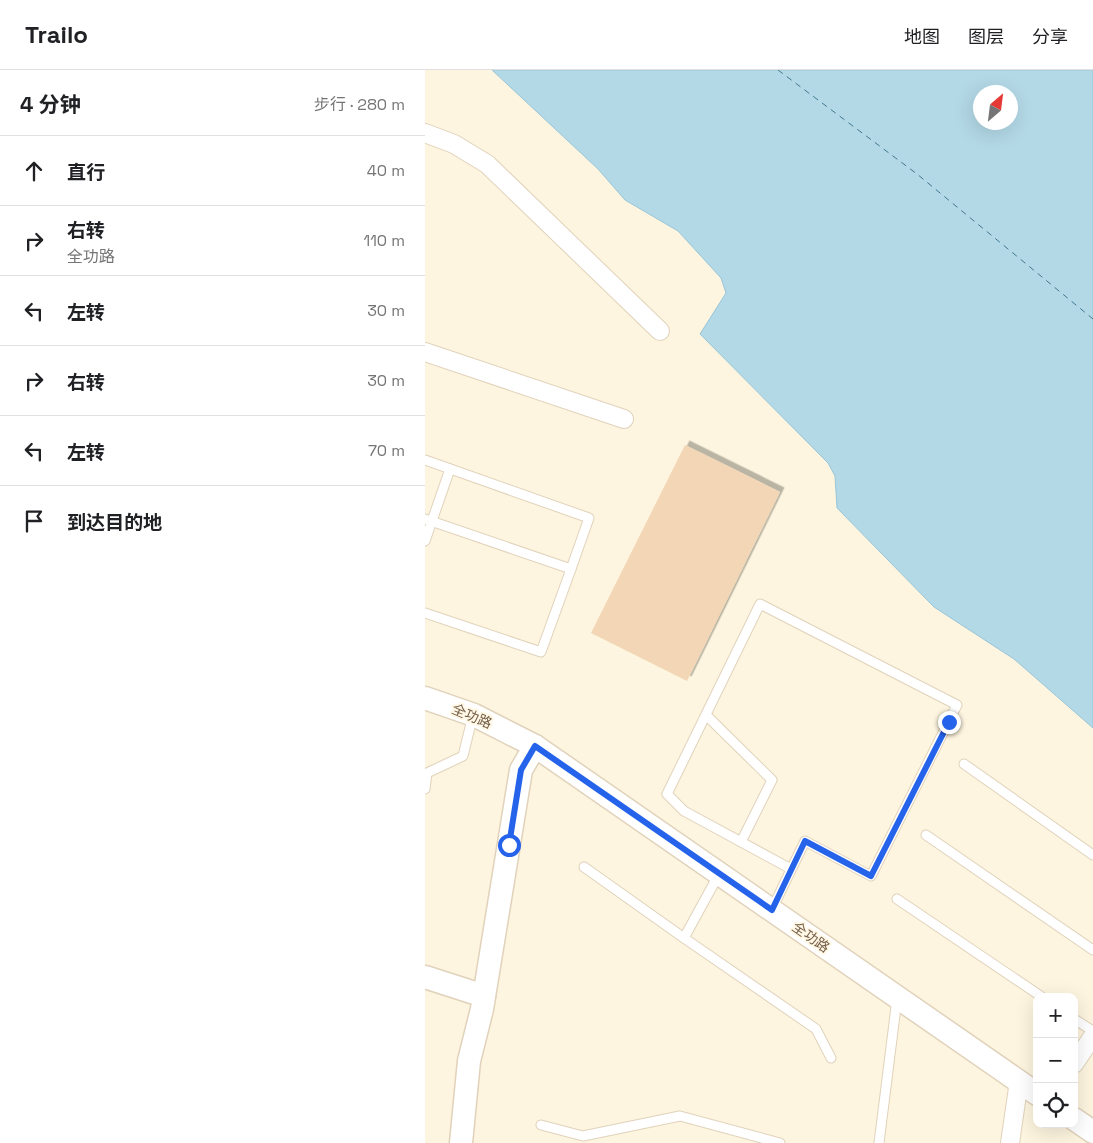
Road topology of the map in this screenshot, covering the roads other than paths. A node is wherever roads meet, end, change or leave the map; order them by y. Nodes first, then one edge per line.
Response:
1 (425, 133) edge
2 (660, 331) dead end
3 (425, 352) edge
4 (624, 419) dead end
5 (425, 460) edge
6 (450, 469) junction
7 (428, 520) edge
8 (425, 541) edge
9 (571, 569) junction
10 (425, 613) edge
11 (425, 698) edge
12 (473, 715) junction
13 (705, 715) junction
14 (535, 746) junction
15 (964, 764) dead end
16 (426, 772) edge
17 (425, 789) edge
18 (926, 835) dead end
19 (741, 842) junction
20 (1093, 855) edge
21 (584, 867) dead end
22 (791, 869) junction
23 (719, 873) junction
24 (897, 899) dead end
25 (772, 910) junction
26 (684, 938) junction
27 (1093, 950) edge
28 (425, 977) edge
29 (1036, 993) edge
30 (484, 996) junction
31 (897, 997) junction
32 (1078, 1022) edge
33 (1093, 1031) edge
34 (1093, 1036) edge
35 (831, 1058) dead end
36 (1078, 1058) edge
37 (1028, 1087) edge
38 (1078, 1122) edge
39 (541, 1125) dead end
40 (1093, 1132) edge
41 (461, 1143) edge
42 (779, 1143) edge
43 (879, 1143) edge
44 (1010, 1143) edge

1 - 2 street
3 - 4 street
5 - 6 lane
6 - 7 lane
6 - 9 lane
7 - 8 lane
7 - 9 lane
9 - 10 lane
11 - 12 street, 全功路
12 - 14 street, 全功路
12 - 16 lane
13 - 19 lane
13 - 19 lane
13 - 22 lane
14 - 23 street, 全功路
14 - 30 street
15 - 20 lane
16 - 17 lane
18 - 27 lane
19 - 22 lane
21 - 26 lane
22 - 25 lane
23 - 25 street, 全功路
23 - 26 lane
24 - 29 lane
25 - 31 street, 全功路
26 - 35 lane
28 - 30 street
30 - 41 street
31 - 37 street, 全功路
31 - 43 lane
32 - 33 lane
34 - 36 street
37 - 44 street
38 - 40 street
39 - 42 lane

